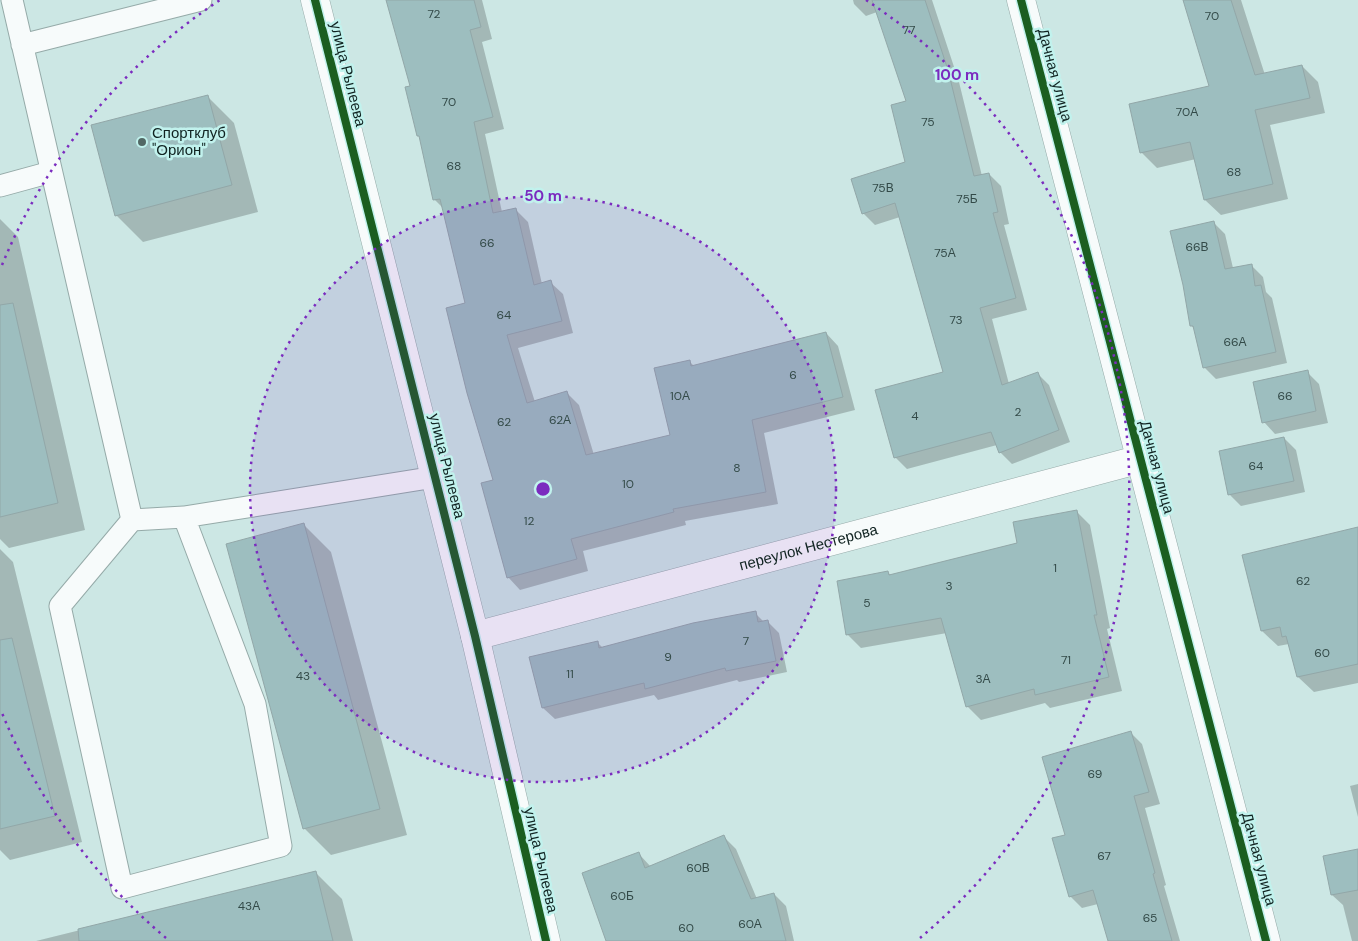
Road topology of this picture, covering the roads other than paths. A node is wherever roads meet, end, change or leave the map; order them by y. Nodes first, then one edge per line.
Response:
1 (12, 0) edge
2 (201, 0) edge
3 (315, 0) edge
4 (1021, 0) edge
5 (22, 45) junction
6 (51, 172) junction
7 (0, 186) edge
8 (1141, 459) junction
9 (435, 477) junction
10 (184, 516) junction
11 (132, 520) junction
12 (476, 636) junction
13 (546, 941) edge
14 (1266, 941) edge

1 - 5 lane
2 - 5 lane
3 - 9 street, улица Рылеева
4 - 8 street, Дачная улица
5 - 6 lane
6 - 7 lane
6 - 11 lane
8 - 12 street, переулок Нестерова
8 - 14 street, Дачная улица
9 - 10 lane
9 - 12 street, улица Рылеева
10 - 11 lane
10 - 11 lane
12 - 13 street, улица Рылеева

